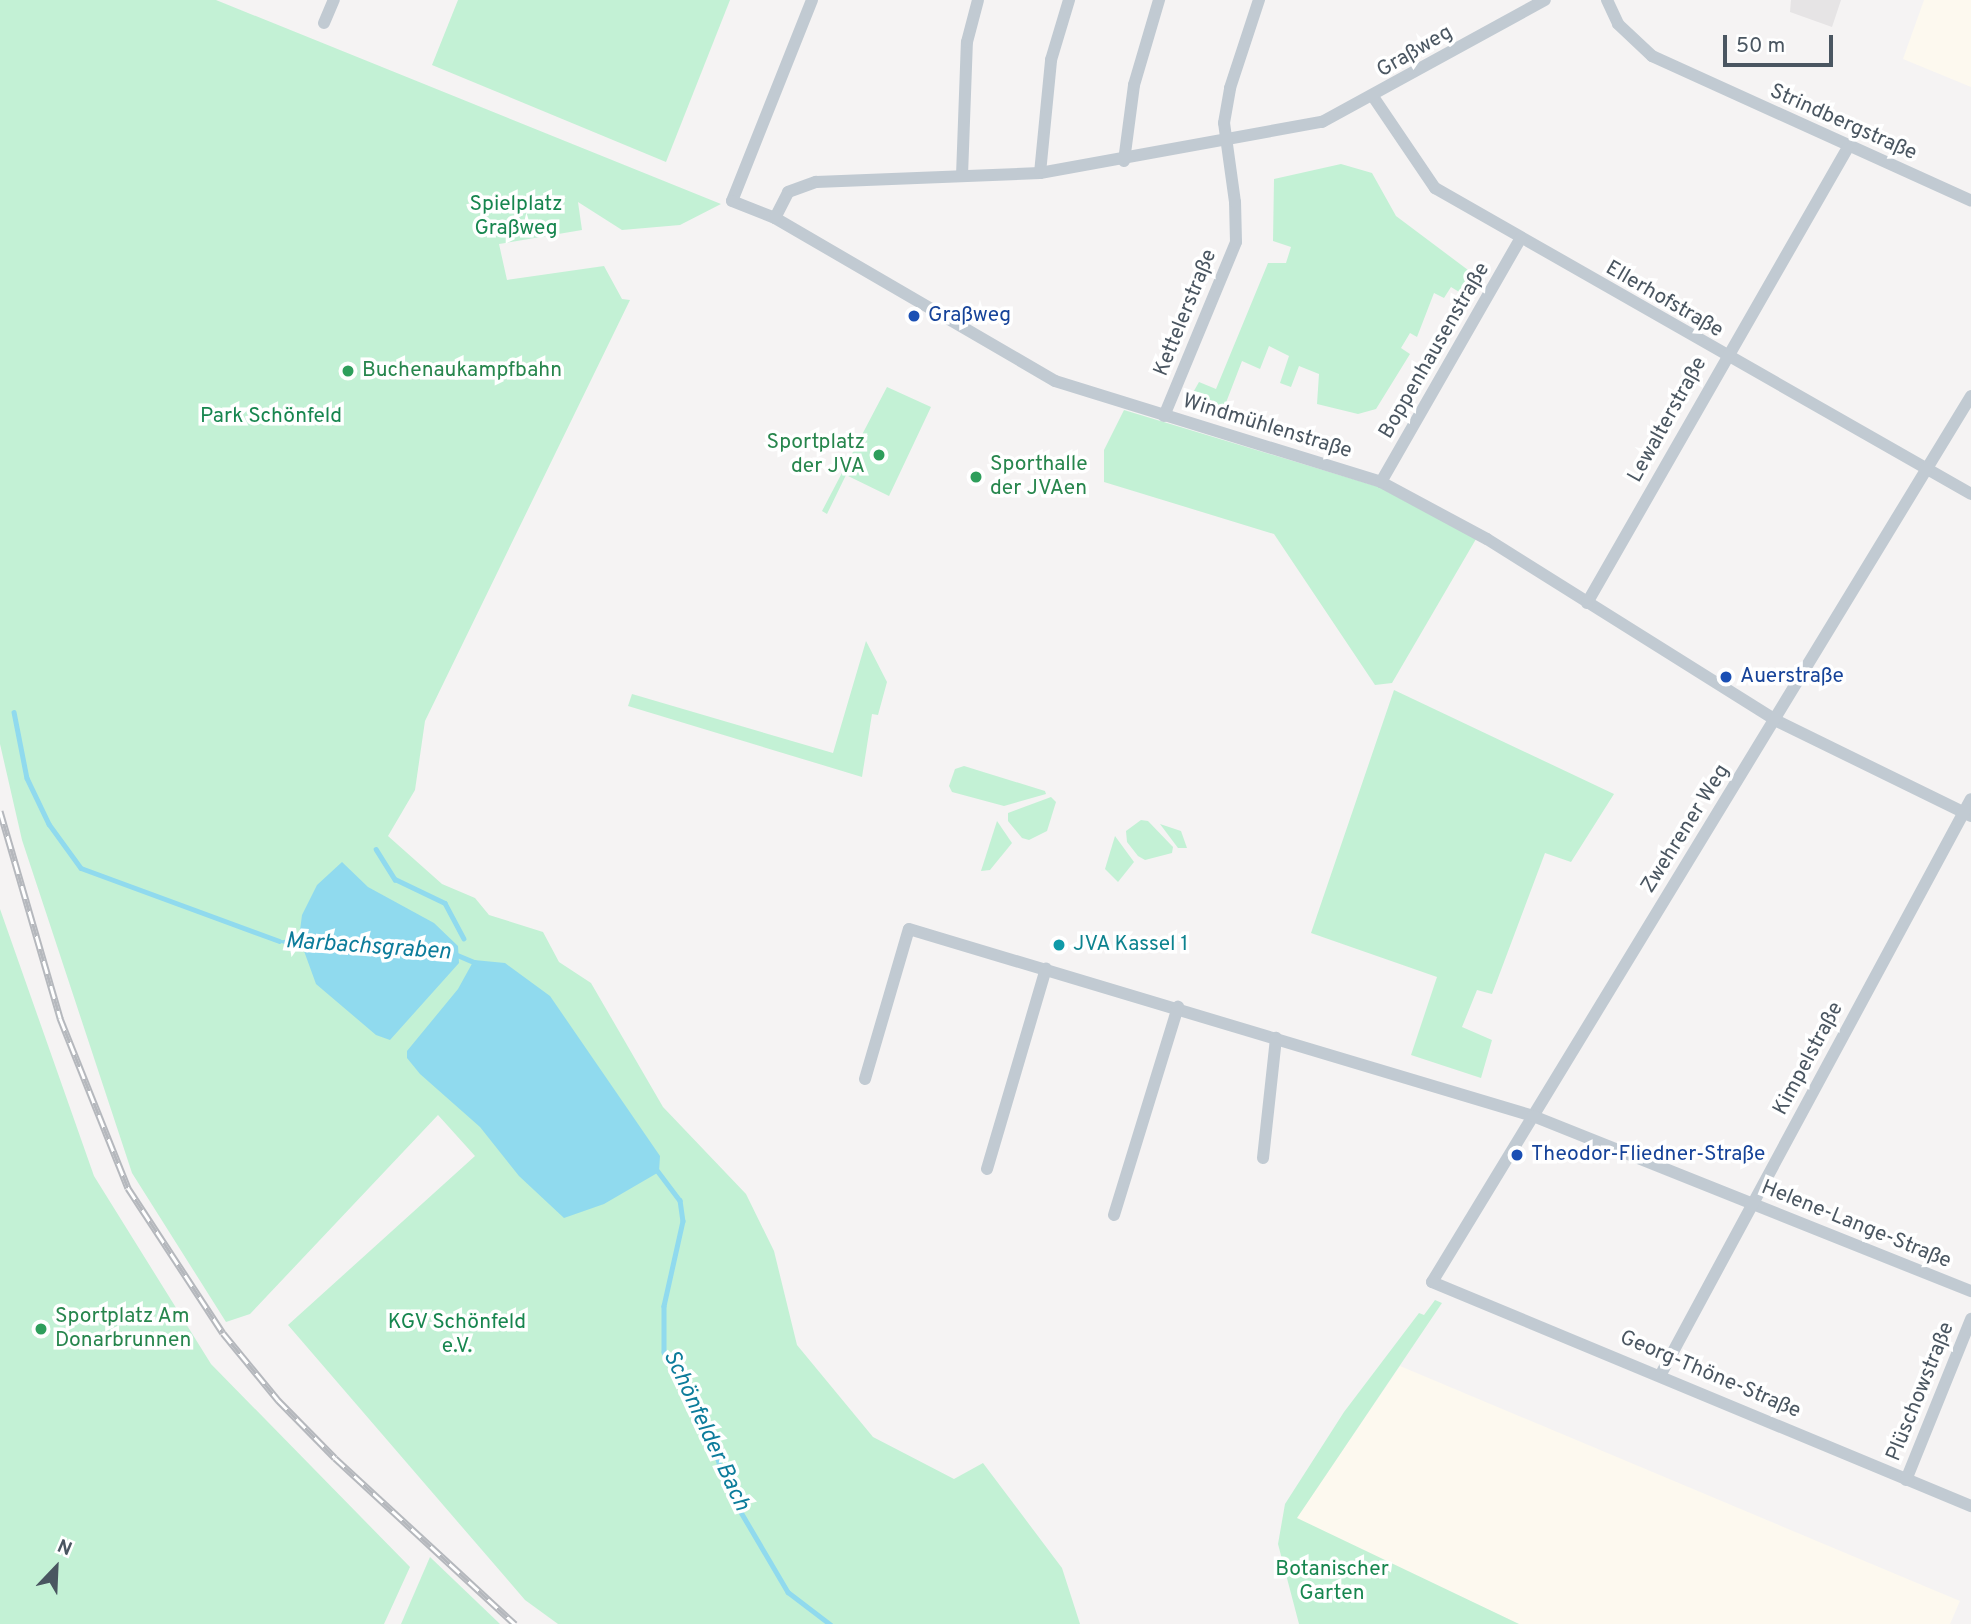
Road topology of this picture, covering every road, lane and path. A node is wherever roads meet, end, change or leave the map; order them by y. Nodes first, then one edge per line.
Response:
1 (334, 0) edge
2 (813, 0) edge
3 (978, 0) edge
4 (1069, 0) edge
5 (1159, 0) edge
6 (1259, 0) edge
7 (1545, 0) edge
8 (1607, 0) edge
9 (324, 23) dead end
10 (1374, 98) junction
11 (1226, 141) junction
12 (1847, 149) junction
13 (1124, 161) junction
14 (1040, 173) junction
15 (962, 176) junction
16 (1971, 201) edge
17 (775, 218) junction
18 (1521, 238) junction
19 (1725, 358) junction
20 (1971, 396) edge
21 (1164, 416) junction
22 (1928, 467) junction
23 (1381, 482) junction
24 (1971, 494) edge
25 (1587, 603) junction
26 (1775, 720) junction
27 (1971, 799) edge
28 (1967, 815) edge
29 (1046, 968) junction
30 (1178, 1007) junction
31 (1276, 1038) junction
32 (865, 1079) dead end
33 (1532, 1116) junction
34 (1263, 1158) dead end
35 (986, 1169) dead end
36 (1752, 1204) junction
37 (1114, 1215) dead end
38 (1432, 1282) joint
39 (1971, 1291) edge
40 (1971, 1319) edge
41 (1661, 1374) junction
42 (1906, 1480) junction
43 (1971, 1506) edge

1 - 9 street
2 - 17 street, Windmühlenstraße
3 - 15 street
4 - 14 street
5 - 13 street
6 - 11 street, Kettelerstraße
7 - 10 street, Graßweg
8 - 12 street, Strindbergstraße
10 - 11 street, Graßweg
10 - 18 street, Ellerhofstraße
11 - 13 street, Graßweg
11 - 21 street, Kettelerstraße
12 - 16 street, Strindbergstraße
12 - 19 street, Lewalterstraße
13 - 14 street, Graßweg
14 - 15 street, Graßweg
15 - 17 street, Graßweg
17 - 21 street, Windmühlenstraße
18 - 19 street, Ellerhofstraße
18 - 23 street, Boppenhausenstraße
19 - 22 street, Ellerhofstraße
19 - 25 street, Lewalterstraße
20 - 22 street, Zwehrener Weg
21 - 23 street, Windmühlenstraße
22 - 24 street, Ellerhofstraße
22 - 26 street, Zwehrener Weg
23 - 25 street, Windmühlenstraße
25 - 26 street, Windmühlenstraße
26 - 28 street
26 - 33 street, Zwehrener Weg
27 - 28 street, Kimpelstraße
28 - 36 street, Kimpelstraße
29 - 30 street
29 - 32 street
29 - 35 street
30 - 31 street
30 - 37 street
31 - 33 street
31 - 34 street
33 - 36 street, Helene-Lange-Straße
33 - 38 street, Zwehrener Weg
36 - 39 street, Helene-Lange-Straße
36 - 41 street, Kimpelstraße
38 - 41 street, Georg-Thöne-Straße
40 - 42 street, Plüschowstraße
41 - 42 street, Georg-Thöne-Straße
42 - 43 street, Georg-Thöne-Straße

